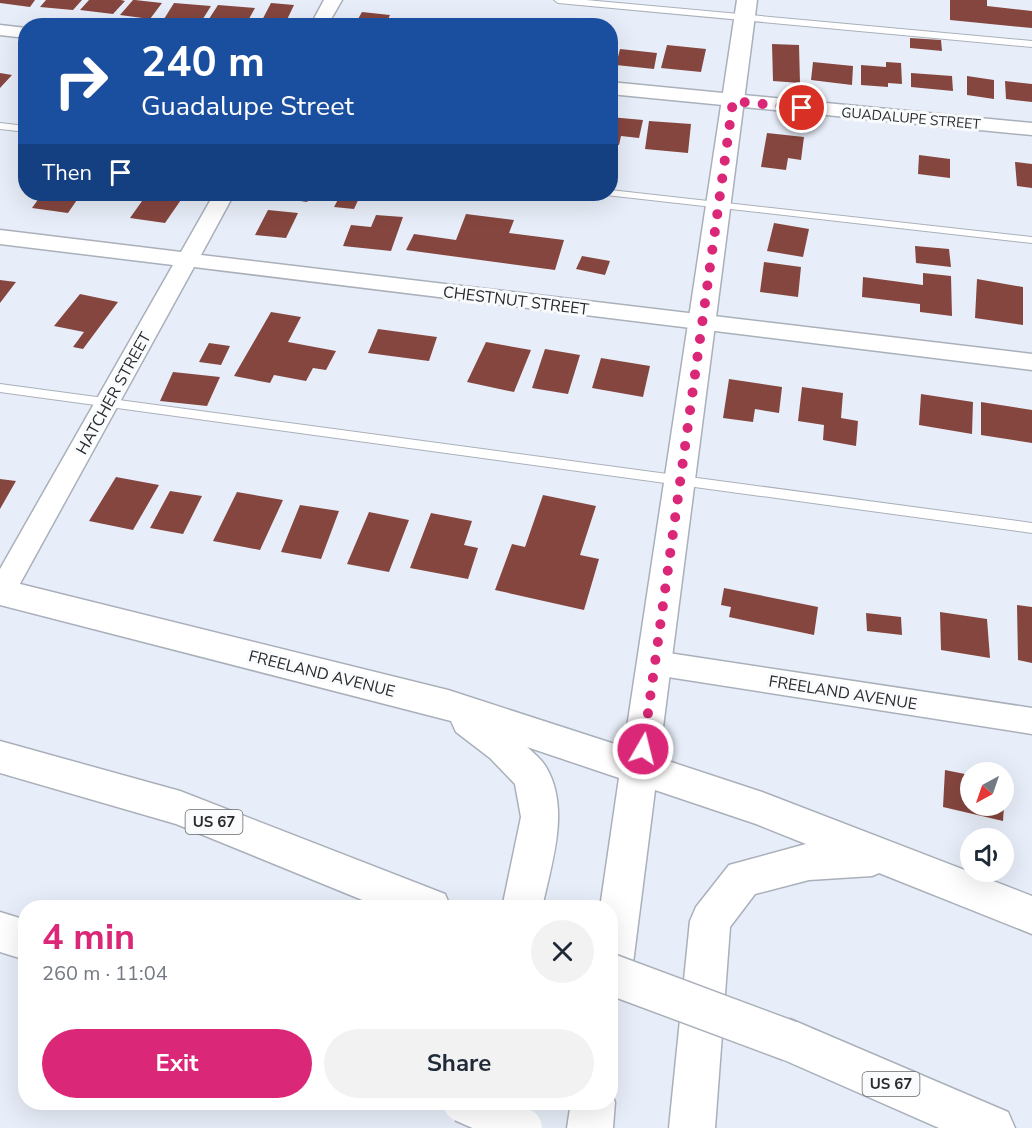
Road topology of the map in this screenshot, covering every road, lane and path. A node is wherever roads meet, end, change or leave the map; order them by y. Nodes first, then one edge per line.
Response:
1 (333, 0) edge
2 (558, 0) edge
3 (746, 9) edge
4 (323, 18) edge
5 (0, 30) edge
6 (18, 32) edge
7 (1032, 44) edge
8 (618, 89) edge
9 (733, 101) junction
10 (0, 126) edge
11 (18, 128) edge
12 (1032, 129) edge
13 (618, 194) edge
14 (220, 201) edge
15 (719, 205) junction
16 (0, 237) edge
17 (1032, 240) edge
18 (186, 261) junction
19 (702, 322) junction
20 (1032, 362) edge
21 (0, 388) edge
22 (107, 402) junction
23 (680, 480) junction
24 (1032, 528) edge
25 (1, 592) edge
26 (655, 663) junction
27 (448, 705) junction
28 (1032, 721) edge
29 (0, 757) edge
30 (639, 770) junction
31 (883, 857) junction
32 (412, 900) edge
33 (524, 900) edge
34 (1032, 915) edge
35 (618, 921) edge
36 (0, 932) edge
37 (18, 938) edge
38 (618, 977) edge
39 (481, 1110) edge
40 (482, 1110) edge
41 (592, 1110) edge
42 (478, 1128) edge
43 (522, 1128) edge
44 (590, 1128) edge
45 (693, 1128) edge
46 (992, 1128) edge

1 - 4 street
2 - 3 lane
3 - 7 lane
3 - 9 main road
5 - 6 street
8 - 9 street, GUADALUPE STREET
9 - 12 street, GUADALUPE STREET
9 - 15 main road
10 - 11 lane
13 - 15 lane
14 - 18 street, HATCHER STREET
15 - 17 lane
15 - 19 main road
16 - 18 street, CHESTNUT STREET
18 - 19 street, CHESTNUT STREET
18 - 22 street, HATCHER STREET
19 - 20 street, CHESTNUT STREET
19 - 23 main road
21 - 22 lane
22 - 23 lane
22 - 25 street, HATCHER STREET
23 - 24 lane
23 - 26 main road
25 - 27 main road, FREELAND AVENUE
26 - 28 street, FREELAND AVENUE
26 - 30 main road
27 - 30 main road, FREELAND AVENUE
27 - 33 main road
29 - 32 main road, US 67
30 - 31 main road, FREELAND AVENUE
30 - 35 main road
31 - 34 main road, FREELAND AVENUE
31 - 45 main road
36 - 37 main road
38 - 46 main road, US 67, bridge
39 - 43 main road, bridge
40 - 42 main road
41 - 44 main road

